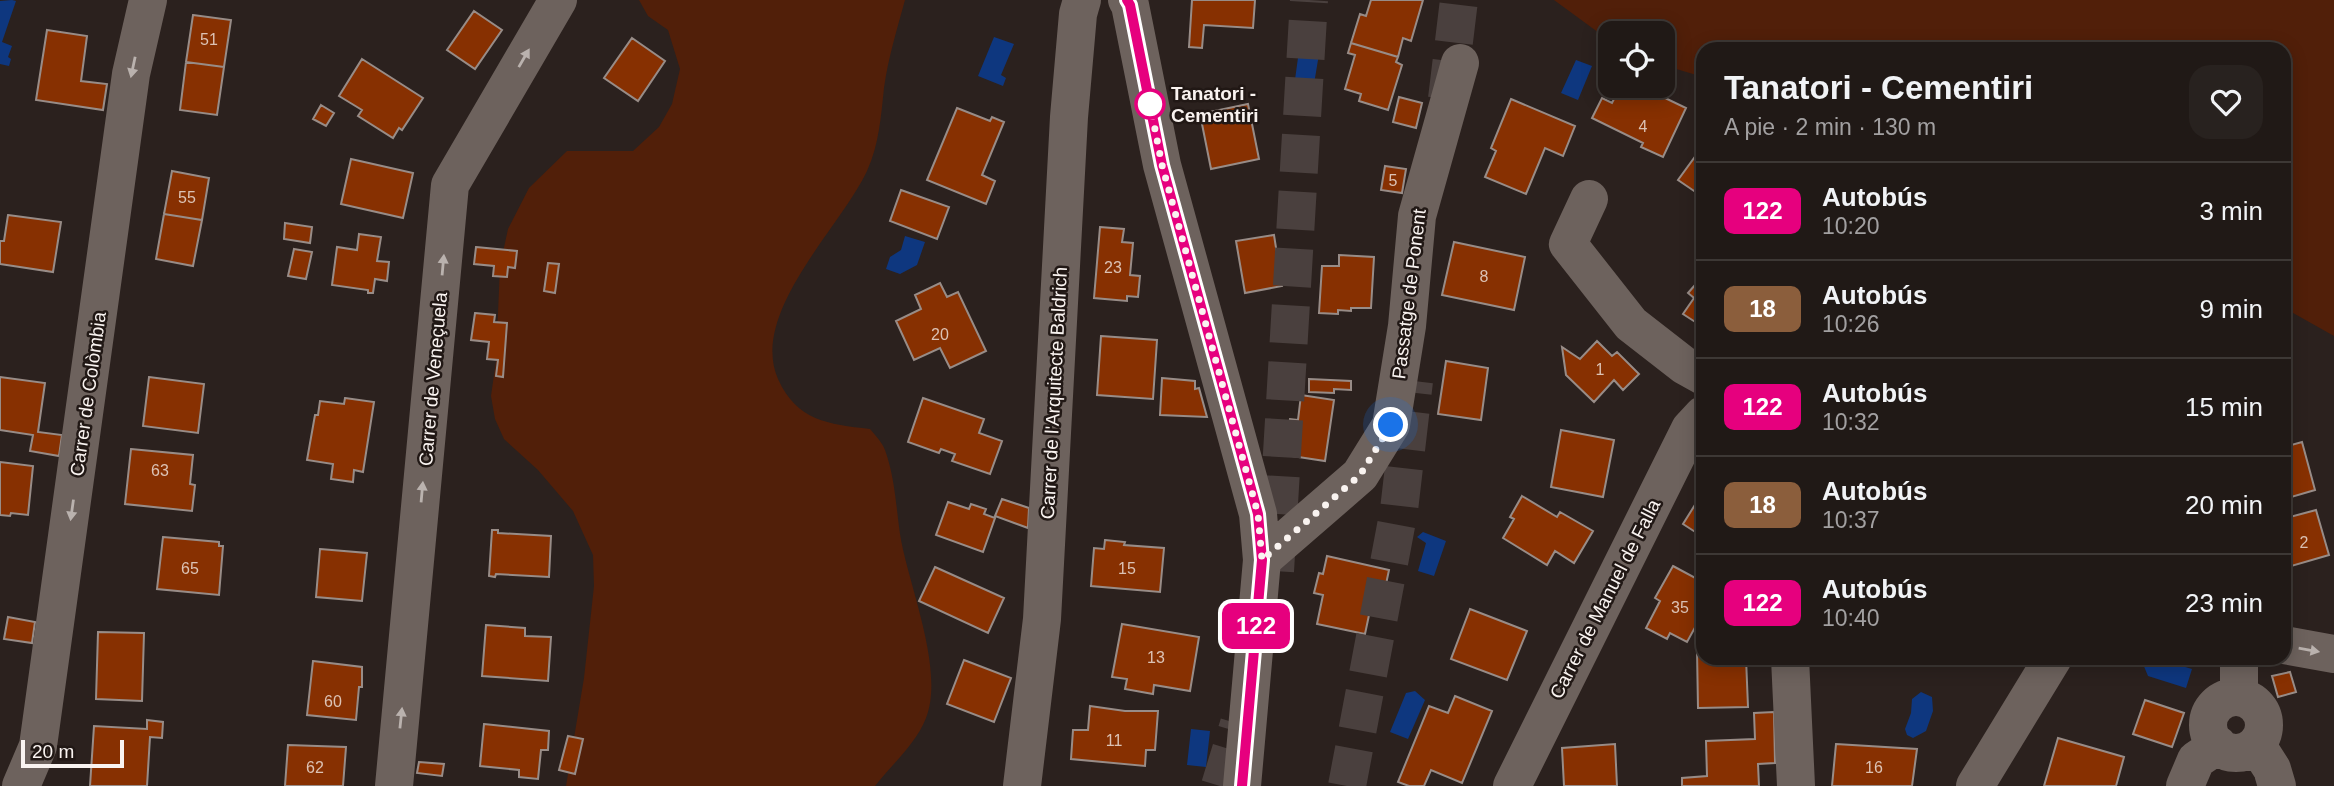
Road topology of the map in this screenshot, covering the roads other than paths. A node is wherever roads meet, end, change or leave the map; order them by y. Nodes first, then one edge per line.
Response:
1 (148, 0) edge
2 (558, 0) edge
3 (1082, 0) edge
4 (1127, 0) edge
5 (1460, 63) tunnel mouth
6 (1589, 199) dead end
7 (1696, 372) edge
8 (1696, 423) edge
9 (1262, 560) junction
10 (2291, 646) edge
11 (2334, 654) edge
12 (1790, 665) edge
13 (2049, 665) edge
14 (2239, 665) edge
15 (2239, 697) junction
16 (2256, 744) junction
17 (2218, 745) junction
18 (21, 786) edge
19 (394, 786) edge
20 (1022, 786) edge
21 (1242, 786) edge
22 (1512, 786) edge
23 (1796, 786) edge
24 (1976, 786) edge
25 (2185, 786) edge
26 (2277, 786) edge

1 -> 18 street, Carrer de Colòmbia
19 -> 2 street, Carrer de Veneçuela
3 - 20 street, Carrer de l'Arquitecte Baldrich
4 - 9 street
5 - 9 street, Passatge de Ponent
6 - 7 street
8 - 22 street, Carrer de Manuel de Falla
9 - 21 street
10 -> 11 street
12 - 23 street
13 - 24 street
14 - 15 street
15 - 16 street
15 - 17 street
16 - 17 street
16 - 26 street
17 - 25 street

